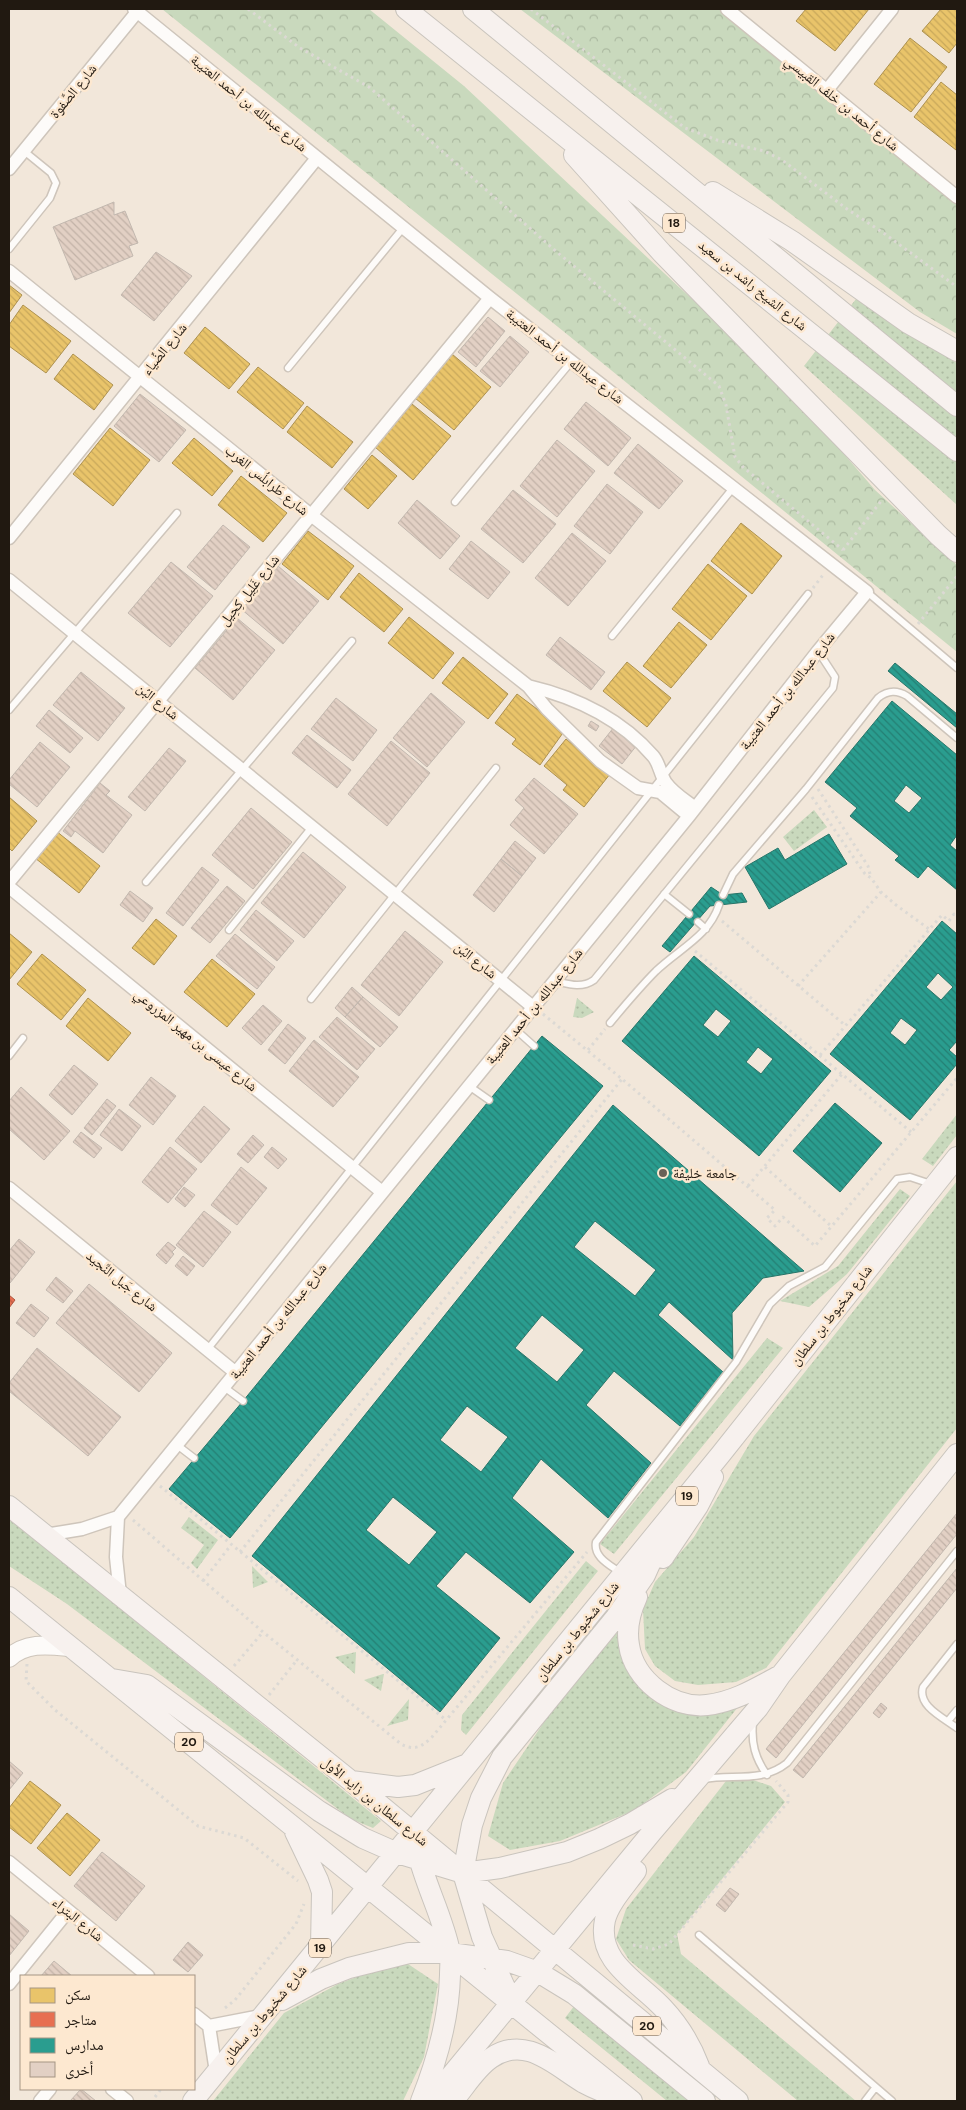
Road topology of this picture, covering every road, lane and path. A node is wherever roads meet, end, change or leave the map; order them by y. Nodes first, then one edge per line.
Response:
1 (248, 9) edge
2 (406, 9) edge
3 (472, 9) edge
4 (531, 9) edge
5 (727, 9) edge
6 (892, 9) edge
7 (136, 10) edge
8 (827, 90) junction
9 (534, 111) junction
10 (24, 151) junction
11 (647, 152) junction
12 (317, 158) junction
13 (9, 169) edge
14 (957, 197) edge
15 (403, 228) junction
16 (9, 249) edge
17 (9, 271) edge
18 (957, 287) edge
19 (490, 298) junction
20 (957, 350) edge
21 (571, 362) junction
22 (288, 368) dead end
23 (140, 378) junction
24 (957, 406) edge
25 (957, 451) edge
26 (732, 488) junction
27 (892, 488) junction
28 (455, 502) dead end
29 (177, 513) dead end
30 (311, 515) junction
31 (9, 538) edge
32 (843, 550) junction
33 (957, 552) edge
34 (832, 565) junction
35 (957, 576) edge
36 (9, 580) edge
37 (867, 592) junction
38 (808, 594) joint
39 (913, 630) junction
40 (74, 632) junction
41 (612, 636) dead end
42 (352, 641) dead end
43 (818, 651) junction
44 (957, 668) edge
45 (528, 686) junction
46 (158, 701) junction
47 (9, 710) edge
48 (957, 738) edge
49 (496, 768) dead end
50 (242, 769) junction
51 (663, 778) junction
52 (812, 781) junction
53 (654, 789) junction
54 (806, 789) junction
55 (692, 812) junction
56 (312, 827) junction
57 (871, 878) junction
58 (9, 882) edge
59 (146, 882) dead end
60 (9, 887) edge
61 (881, 892) junction
62 (395, 894) junction
63 (664, 894) junction
64 (723, 895) dead end
65 (719, 905) dead end
66 (689, 914) dead end
67 (716, 916) junction
68 (957, 916) edge
69 (698, 922) dead end
70 (706, 929) junction
71 (929, 929) junction
72 (229, 930) dead end
73 (688, 945) junction
74 (501, 980) junction
75 (555, 981) junction
76 (798, 986) junction
77 (311, 999) dead end
78 (533, 1006) junction
79 (610, 1023) joint
80 (846, 1026) junction
81 (515, 1029) junction
82 (23, 1038) dead end
83 (534, 1046) dead end
84 (588, 1050) junction
85 (820, 1055) junction
86 (9, 1056) edge
87 (842, 1074) junction
88 (957, 1078) edge
89 (622, 1079) junction
90 (469, 1086) junction
91 (489, 1100) dead end
92 (911, 1132) junction
93 (957, 1157) edge
94 (351, 1167) junction
95 (765, 1167) junction
96 (748, 1186) junction
97 (935, 1186) junction
98 (9, 1188) edge
99 (382, 1192) junction
100 (832, 1226) junction
101 (207, 1350) junction
102 (236, 1373) junction
103 (224, 1387) junction
104 (243, 1401) dead end
105 (177, 1445) junction
106 (721, 1454) junction
107 (957, 1454) edge
108 (194, 1458) dead end
109 (150, 1479) junction
110 (9, 1506) edge
111 (120, 1515) junction
112 (670, 1517) junction
113 (45, 1535) junction
114 (596, 1542) junction
115 (231, 1545) junction
116 (957, 1551) edge
117 (240, 1552) junction
118 (623, 1574) junction
119 (203, 1581) junction
120 (120, 1596) junction
121 (9, 1597) edge
122 (263, 1632) junction
123 (957, 1644) edge
124 (70, 1647) junction
125 (28, 1656) dead end
126 (9, 1658) edge
127 (297, 1660) junction
128 (780, 1676) junction
129 (110, 1678) junction
130 (224, 1679) junction
131 (259, 1707) junction
132 (758, 1708) junction
133 (957, 1710) edge
134 (446, 1720) junction
135 (948, 1721) junction
136 (957, 1728) edge
137 (469, 1763) junction
138 (767, 1775) junction
139 (351, 1781) junction
140 (692, 1785) junction
141 (291, 1826) junction
142 (413, 1832) junction
143 (652, 1832) junction
144 (396, 1853) junction
145 (419, 1860) junction
146 (9, 1862) edge
147 (463, 1873) junction
148 (303, 1885) dead end
149 (368, 1888) junction
150 (306, 1900) dead end
151 (68, 1911) junction
152 (699, 1935) dead end
153 (633, 1945) dead end
154 (321, 1947) junction
155 (556, 1950) junction
156 (450, 1953) junction
157 (490, 1958) junction
158 (538, 1972) junction
159 (147, 1975) edge
160 (9, 1984) edge
161 (512, 2003) junction
162 (222, 2011) dead end
163 (266, 2012) junction
164 (195, 2015) edge
165 (209, 2026) junction
166 (701, 2071) junction
167 (216, 2072) junction
168 (875, 2088) junction
169 (49, 2090) edge
170 (113, 2090) edge
171 (160, 2090) edge
172 (155, 2097) dead end
173 (630, 2100) edge
174 (40, 2101) edge
175 (127, 2101) edge
176 (193, 2101) edge
177 (421, 2101) edge
178 (430, 2101) edge
179 (453, 2101) edge
180 (705, 2101) edge
181 (738, 2101) edge
182 (865, 2101) edge
183 (891, 2101) edge

1 - 32 path
2 - 9 main road, شارع الشيخ راشد بن سعيد / 18
3 - 11 main road
4 - 18 path
5 - 8 street, شارع أحمد بن خلف القبيسي
6 - 8 street
7 - 10 street, شارع الصَّفوة
7 - 12 street, شارع عبدالله بن أحمد العتيبة
8 - 14 street, شارع أحمد بن خلف القبيسي
9 - 25 main road, شارع الشيخ راشد بن سعيد / 18
9 - 27 main road
10 - 13 street, شارع الصَّفوة
10 - 16 lane
11 - 20 main road
11 - 24 main road
12 - 15 street, شارع عبدالله بن أحمد العتيبة
12 - 23 street, شارع الضِّياء
15 - 19 street, شارع عبدالله بن أحمد العتيبة
15 - 22 lane
17 - 23 street, شارع طَرابلُس الغرب
19 - 21 street, شارع عبدالله بن أحمد العتيبة
19 - 30 street, شارع غَلِيل كِحِيل
21 - 26 street, شارع عبدالله بن أحمد العتيبة
21 - 28 lane
23 - 30 street, شارع طَرابلُس الغرب
23 - 31 street, شارع الضِّياء
26 - 34 street, شارع عبدالله بن أحمد العتيبة
26 - 41 lane
27 - 32 path
27 - 33 main road
29 - 40 lane
30 - 45 street, شارع طَرابلُس الغرب
30 - 46 street, شارع غَلِيل كِحِيل
32 - 34 path
34 - 37 street, شارع عبدالله بن أحمد العتيبة
34 - 38 path
35 - 39 path
36 - 40 street, شارع البُن
37 - 39 lane
37 - 43 street, شارع عبدالله بن أحمد العتيبة
38 - 51 lane
39 - 44 lane
40 - 46 street, شارع البُن
40 - 47 lane
42 - 50 lane
43 - 55 street, شارع عبدالله بن أحمد العتيبة
43 - 63 lane
45 - 51 street, شارع طَرابلُس الغرب
45 - 53 street, شارع طَرابلُس الغرب
46 - 50 street, شارع البُن
46 - 58 street, شارع غَلِيل كِحِيل
48 - 52 lane
49 - 62 lane
50 - 56 street, شارع البُن
50 - 59 lane
51 - 53 lane
51 - 55 street, شارع طَرابلُس الغرب
52 - 54 lane
52 - 57 path
53 - 55 street, شارع طَرابلُس الغرب
53 - 74 lane
54 - 57 path
54 - 64 lane
55 - 75 street, شارع عبدالله بن أحمد العتيبة
56 - 62 street, شارع البُن
56 - 72 lane
57 - 61 path
60 - 94 street, شارع عيسى بن مهير المزروعي
61 - 71 path
61 - 76 path
62 - 74 street, شارع البُن
62 - 77 lane
63 - 66 lane
63 - 75 lane
65 - 67 lane
67 - 70 lane
67 - 76 path
68 - 71 path
69 - 70 lane
70 - 73 lane
71 - 80 path
73 - 79 lane
73 - 85 path
74 - 78 street, شارع البُن
74 - 94 lane
75 - 78 street, شارع عبدالله بن أحمد العتيبة
76 - 80 path
78 - 81 street, شارع عبدالله بن أحمد العتيبة
78 - 84 path
79 - 84 path
80 - 85 path
81 - 83 lane
81 - 90 street, شارع عبدالله بن أحمد العتيبة
82 - 86 lane
84 - 89 path
85 - 87 path
87 - 92 path
87 - 95 path
88 - 92 path
89 - 96 path
89 - 117 path
90 - 91 lane
90 - 99 street, شارع عبدالله بن أحمد العتيبة
92 - 100 path
93 - 97 main road, شارع شخبوط بن سلطان / 19
94 - 99 street, شارع عيسى بن مهير المزروعي
94 - 101 lane
95 - 96 path
95 - 100 path
96 - 100 path
97 - 106 main road, شارع شخبوط بن سلطان / 19
97 - 114 lane
98 - 101 street, شارع جَبل النِّجيد
99 - 102 street, شارع عبدالله بن أحمد العتيبة
101 - 102 street, شارع جَبل النِّجيد
102 - 103 street, شارع عبدالله بن أحمد العتيبة
103 - 104 lane
103 - 105 street, شارع عبدالله بن أحمد العتيبة
105 - 108 lane
105 - 109 street, شارع عبدالله بن أحمد العتيبة
106 - 112 main road, شارع شخبوط بن سلطان / 19
106 - 128 main road
107 - 128 main road
109 - 111 street, شارع عبدالله بن أحمد العتيبة
109 - 115 path
110 - 113 main road, شارع سلطان بن زايد الأول / 20
111 - 113 street
111 - 119 path
111 - 120 street
112 - 118 main road, شارع شخبوط بن سلطان / 19
112 - 147 main road
113 - 120 main road, شارع سلطان بن زايد الأول / 20
114 - 118 lane
114 - 134 path
115 - 117 path
115 - 119 path
116 - 138 lane
117 - 134 path
118 - 137 main road, شارع شخبوط بن سلطان / 19
119 - 122 path
120 - 130 main road, شارع سلطان بن زايد الأول / 20
121 - 124 main road, 20
122 - 127 path
122 - 130 path
123 - 135 lane
124 - 126 street
124 - 129 main road, 20
125 - 148 path
127 - 131 path
127 - 134 path
128 - 132 main road
129 - 141 main road, 20
129 - 144 main road
130 - 131 main road, شارع سلطان بن زايد الأول / 20
131 - 139 main road, شارع سلطان بن زايد الأول / 20
132 - 138 lane
132 - 140 main road
133 - 135 lane
135 - 136 lane
137 - 139 main road
137 - 142 main road, شارع شخبوط بن سلطان / 19
138 - 140 lane
138 - 153 path
139 - 142 main road, شارع سلطان بن زايد الأول / 20
140 - 143 main road
140 - 147 main road
141 - 149 main road, 20
141 - 154 main road
142 - 144 main road, شارع شخبوط بن سلطان / 19
142 - 145 main road
142 - 147 main road, شارع سلطان بن زايد الأول / 20
143 - 155 main road
143 - 166 main road
144 - 145 main road
144 - 149 main road, شارع شخبوط بن سلطان / 19
145 - 147 main road
145 - 156 main road
146 - 151 street, شارع البتراء
147 - 155 main road, شارع سلطان بن زايد الأول / 20
147 - 157 main road
149 - 154 main road, شارع شخبوط بن سلطان / 19
149 - 156 main road, 20
150 - 162 path
151 - 159 street, شارع البتراء
151 - 160 street
152 - 168 lane
154 - 163 main road, شارع شخبوط بن سلطان / 19
155 - 158 main road
155 - 166 main road, شارع سلطان بن زايد الأول / 20
156 - 157 main road
156 - 161 main road, 20
156 - 163 main road
156 - 177 main road
157 - 158 main road
157 - 161 main road
158 - 161 main road
158 - 180 main road
161 - 173 main road, 20
161 - 178 main road
163 - 165 street
163 - 167 main road, شارع شخبوط بن سلطان / 19
164 - 165 street
165 - 167 street
166 - 181 main road, شارع سلطان بن زايد الأول / 20
167 - 176 main road, شارع شخبوط بن سلطان / 19
168 - 182 lane
168 - 183 lane
169 - 174 street
170 - 175 street
171 - 172 path
173 - 179 main road

